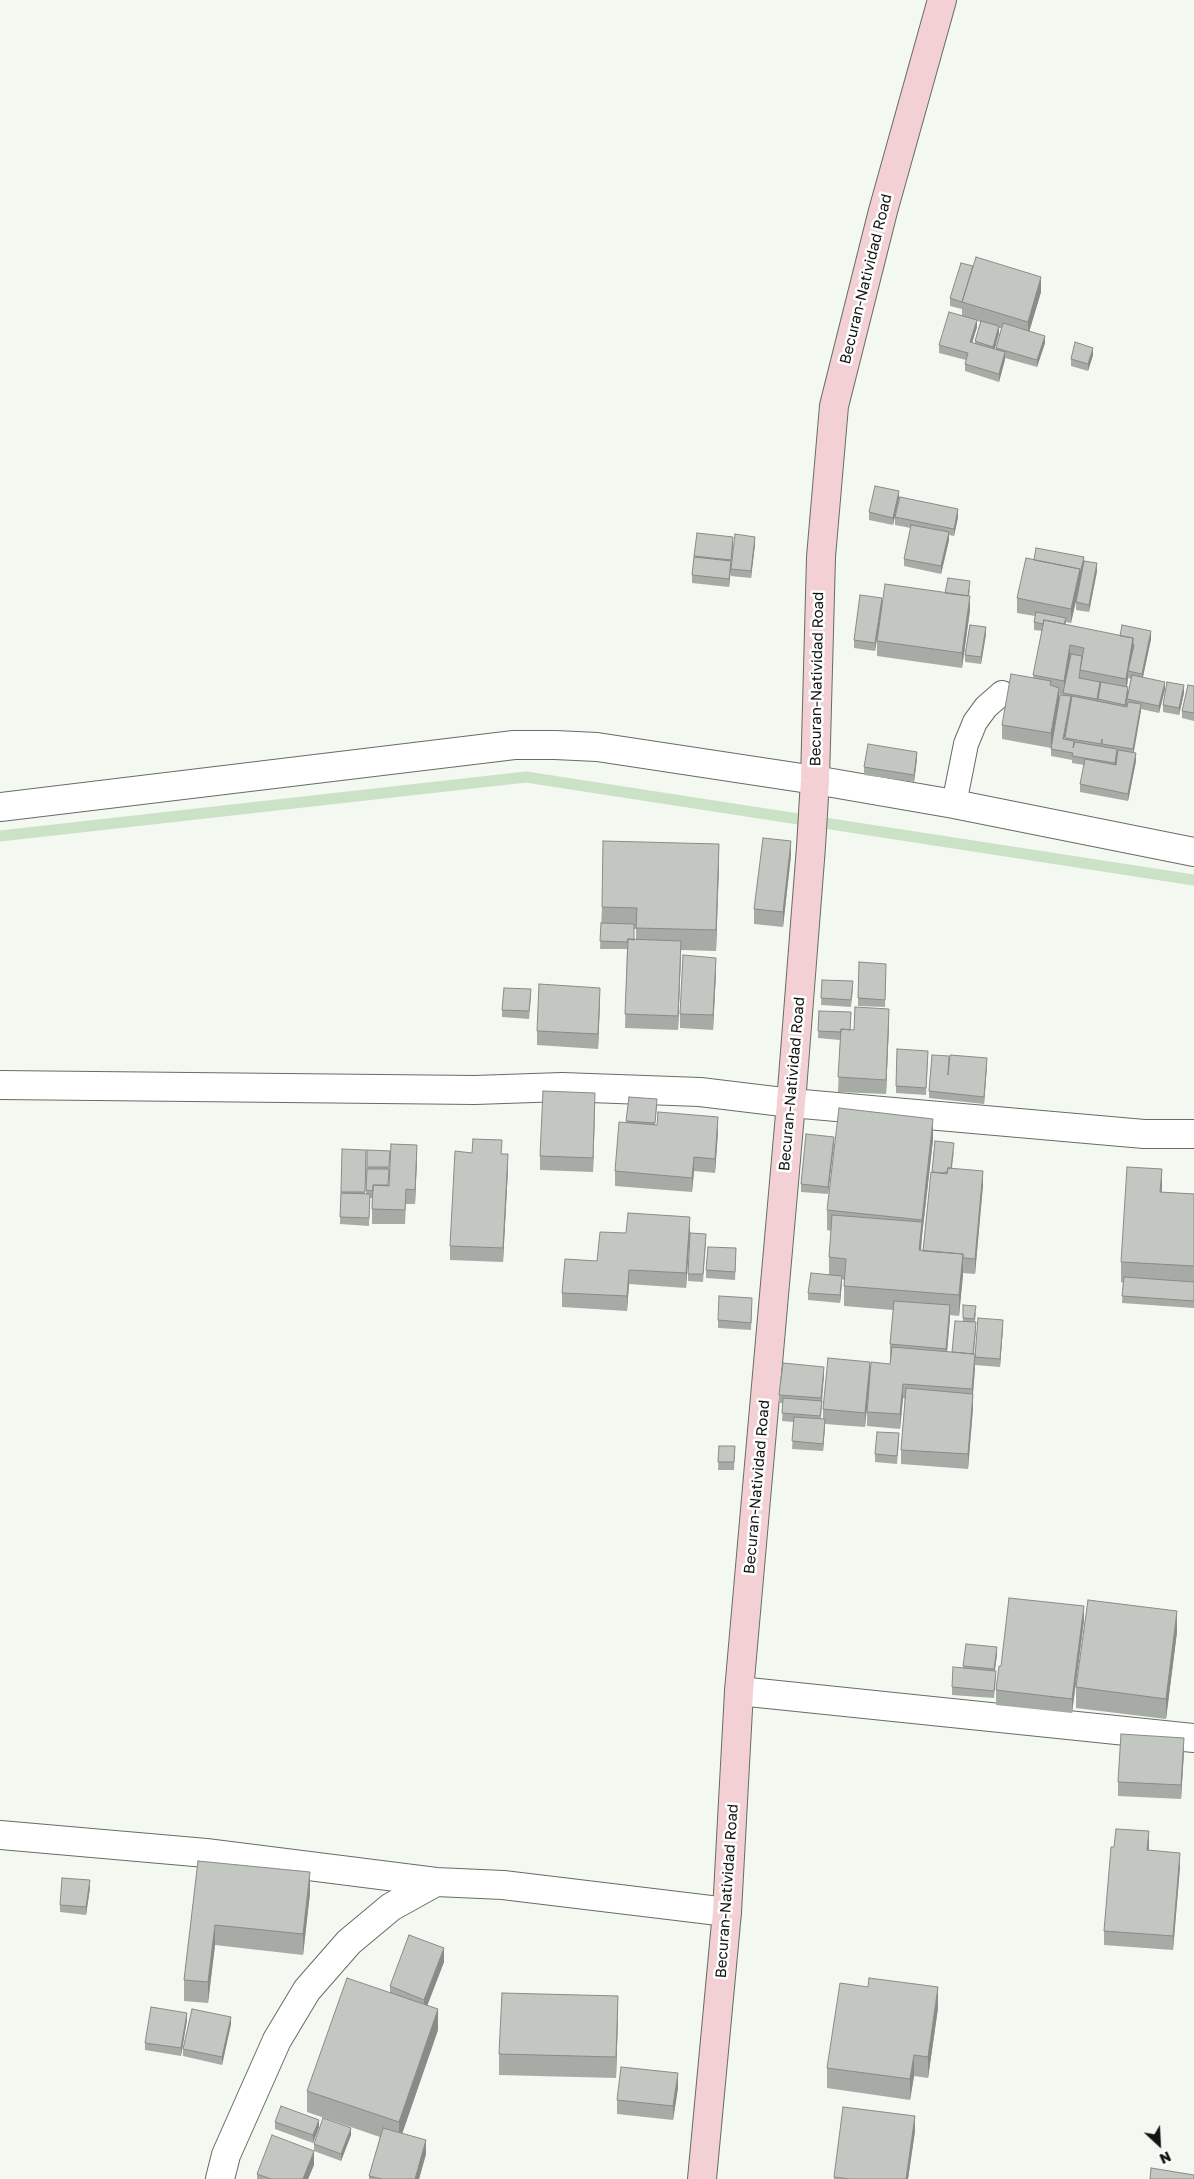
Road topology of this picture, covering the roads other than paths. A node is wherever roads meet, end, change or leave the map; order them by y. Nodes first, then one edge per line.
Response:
1 (942, 0) edge
2 (1002, 692) dead end
3 (814, 792) junction
4 (954, 804) junction
5 (0, 807) edge
6 (1194, 852) edge
7 (0, 1086) edge
8 (791, 1103) junction
9 (1194, 1134) edge
10 (739, 1691) junction
11 (1194, 1738) edge
12 (0, 1835) edge
13 (436, 1882) junction
14 (727, 1912) junction
15 (220, 2179) edge
16 (702, 2179) edge

1 - 3 street, Becuran-Natividad Road
2 - 4 lane
3 - 4 street
3 - 5 street
3 - 8 street, Becuran-Natividad Road
4 - 6 street
7 - 8 street
8 - 9 street
8 - 10 street, Becuran-Natividad Road
10 - 11 street
10 - 14 street, Becuran-Natividad Road
12 - 13 street
13 - 14 street
13 - 15 street
14 - 16 street, Becuran-Natividad Road

